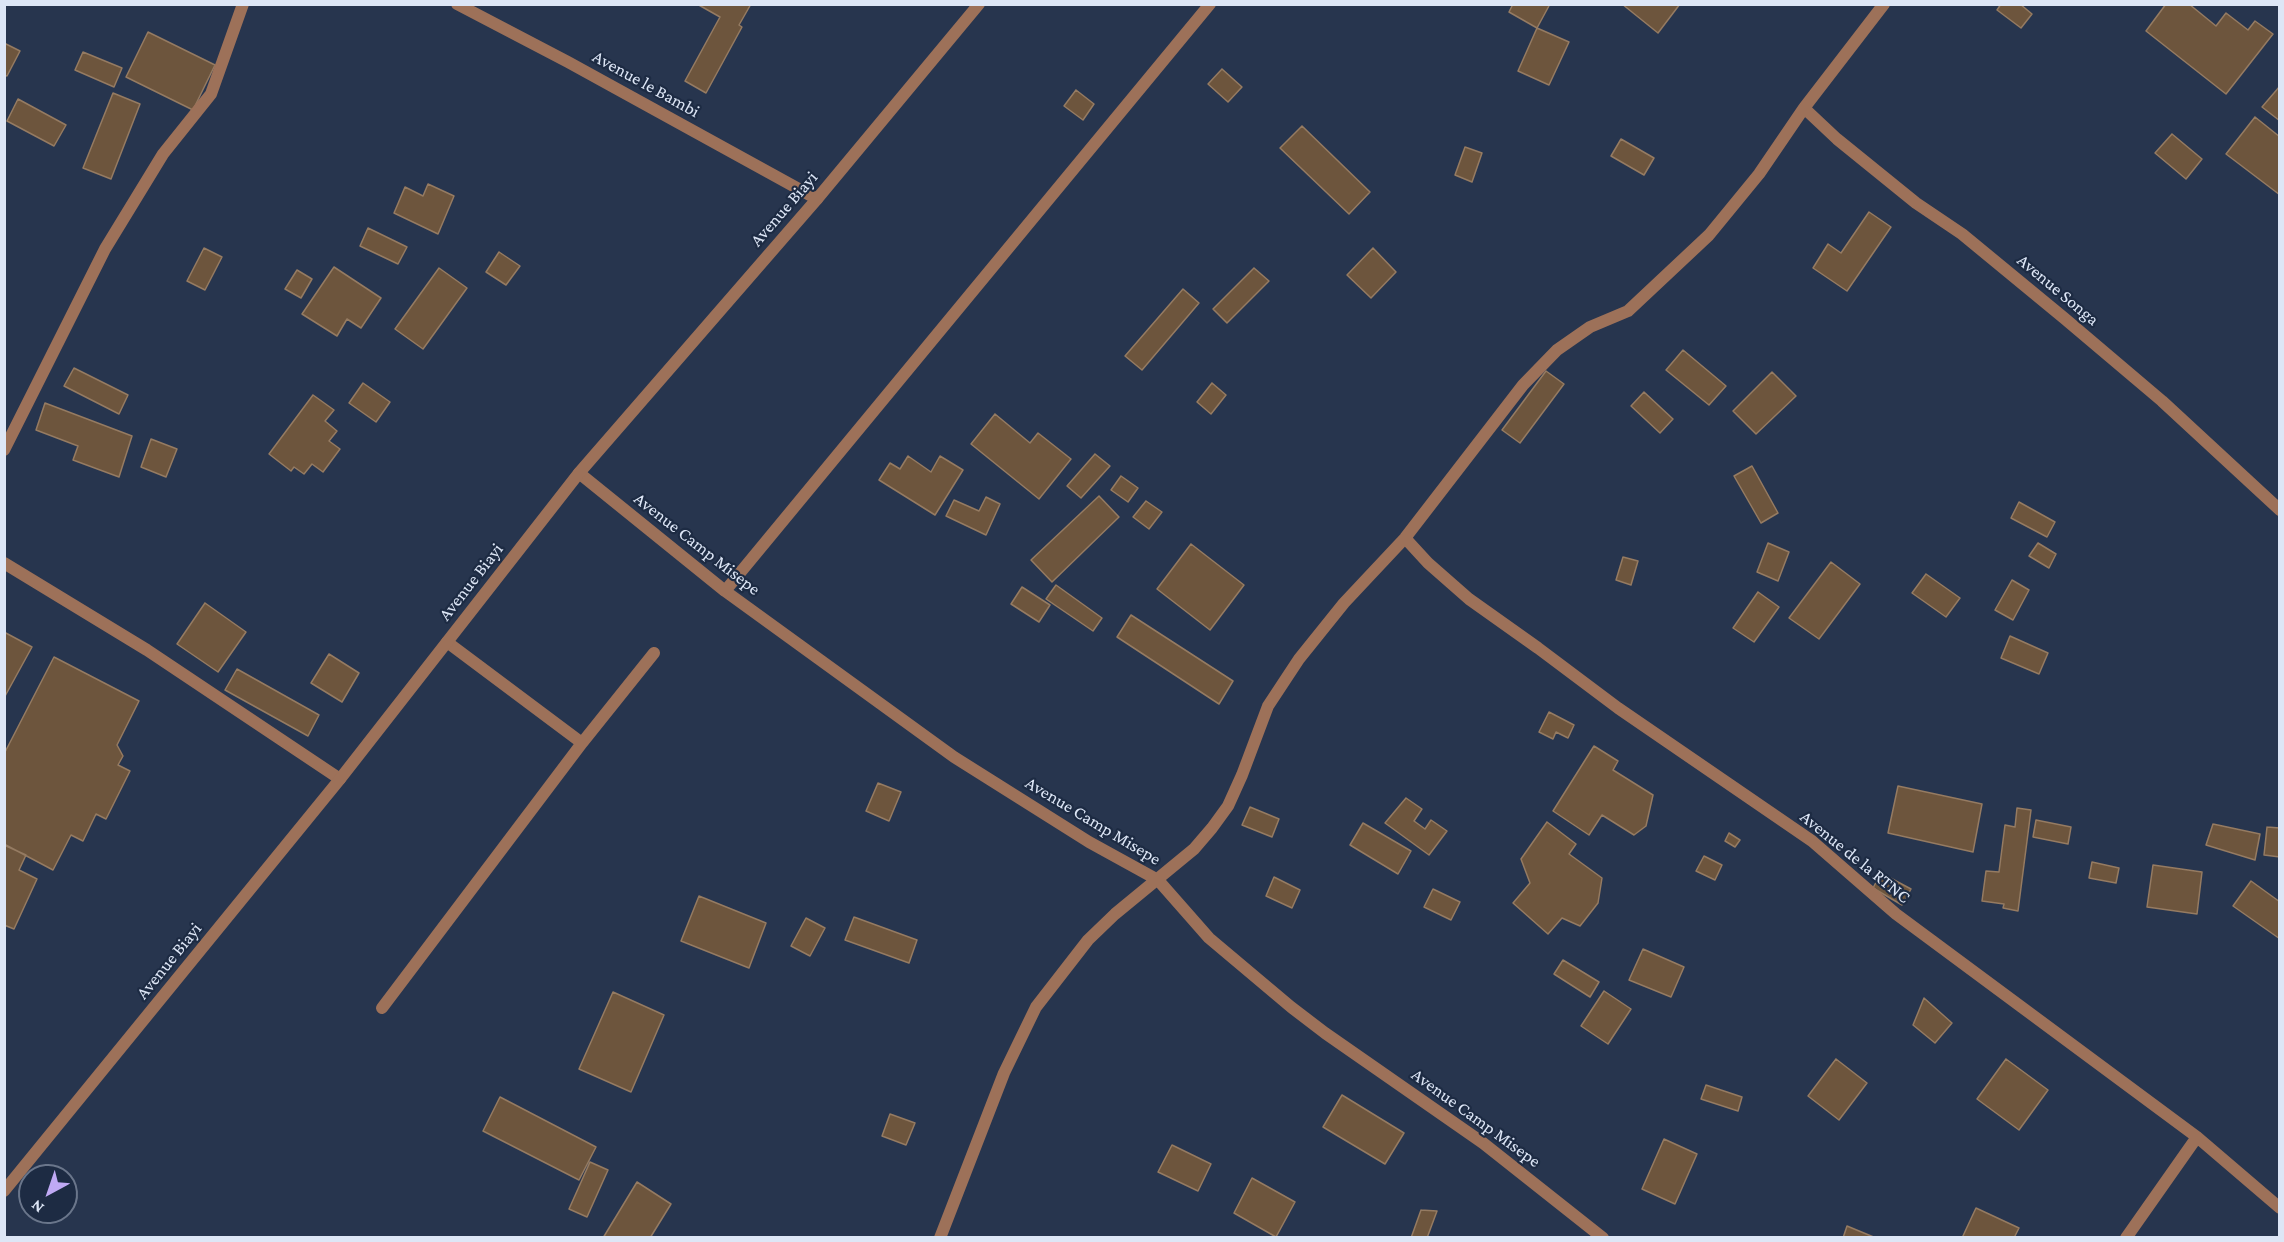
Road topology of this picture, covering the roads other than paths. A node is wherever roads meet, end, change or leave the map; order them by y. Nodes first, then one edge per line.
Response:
1 (243, 4) edge
2 (457, 4) edge
3 (979, 4) edge
4 (1210, 4) edge
5 (1884, 4) edge
6 (1804, 108) junction
7 (817, 198) junction
8 (4, 450) edge
9 (579, 473) junction
10 (2280, 510) edge
11 (1405, 538) junction
12 (4, 563) edge
13 (725, 591) junction
14 (447, 642) junction
15 (654, 653) dead end
16 (582, 743) junction
17 (340, 779) junction
18 (1158, 880) junction
19 (382, 1008) dead end
20 (2197, 1137) junction
21 (4, 1191) edge
22 (2280, 1208) edge
23 (940, 1238) edge
24 (1603, 1238) edge
25 (2126, 1238) edge

1 - 8 street
2 - 7 street, Avenue le Bambi
3 - 7 street, Avenue Biayi
4 - 13 street
5 - 6 street
6 - 10 street, Avenue Songa
6 - 11 street
7 - 9 street, Avenue Biayi
9 - 13 street, Avenue Camp Misepe
9 - 14 street, Avenue Biayi
11 - 18 street
11 - 20 street, Avenue de la RTNC
12 - 17 street
13 - 18 street, Avenue Camp Misepe
14 - 16 street
14 - 17 street, Avenue Biayi
15 - 16 street
16 - 19 street
17 - 21 street, Avenue Biayi
18 - 23 street
18 - 24 street, Avenue Camp Misepe
20 - 22 street, Avenue de la RTNC
20 - 25 street

